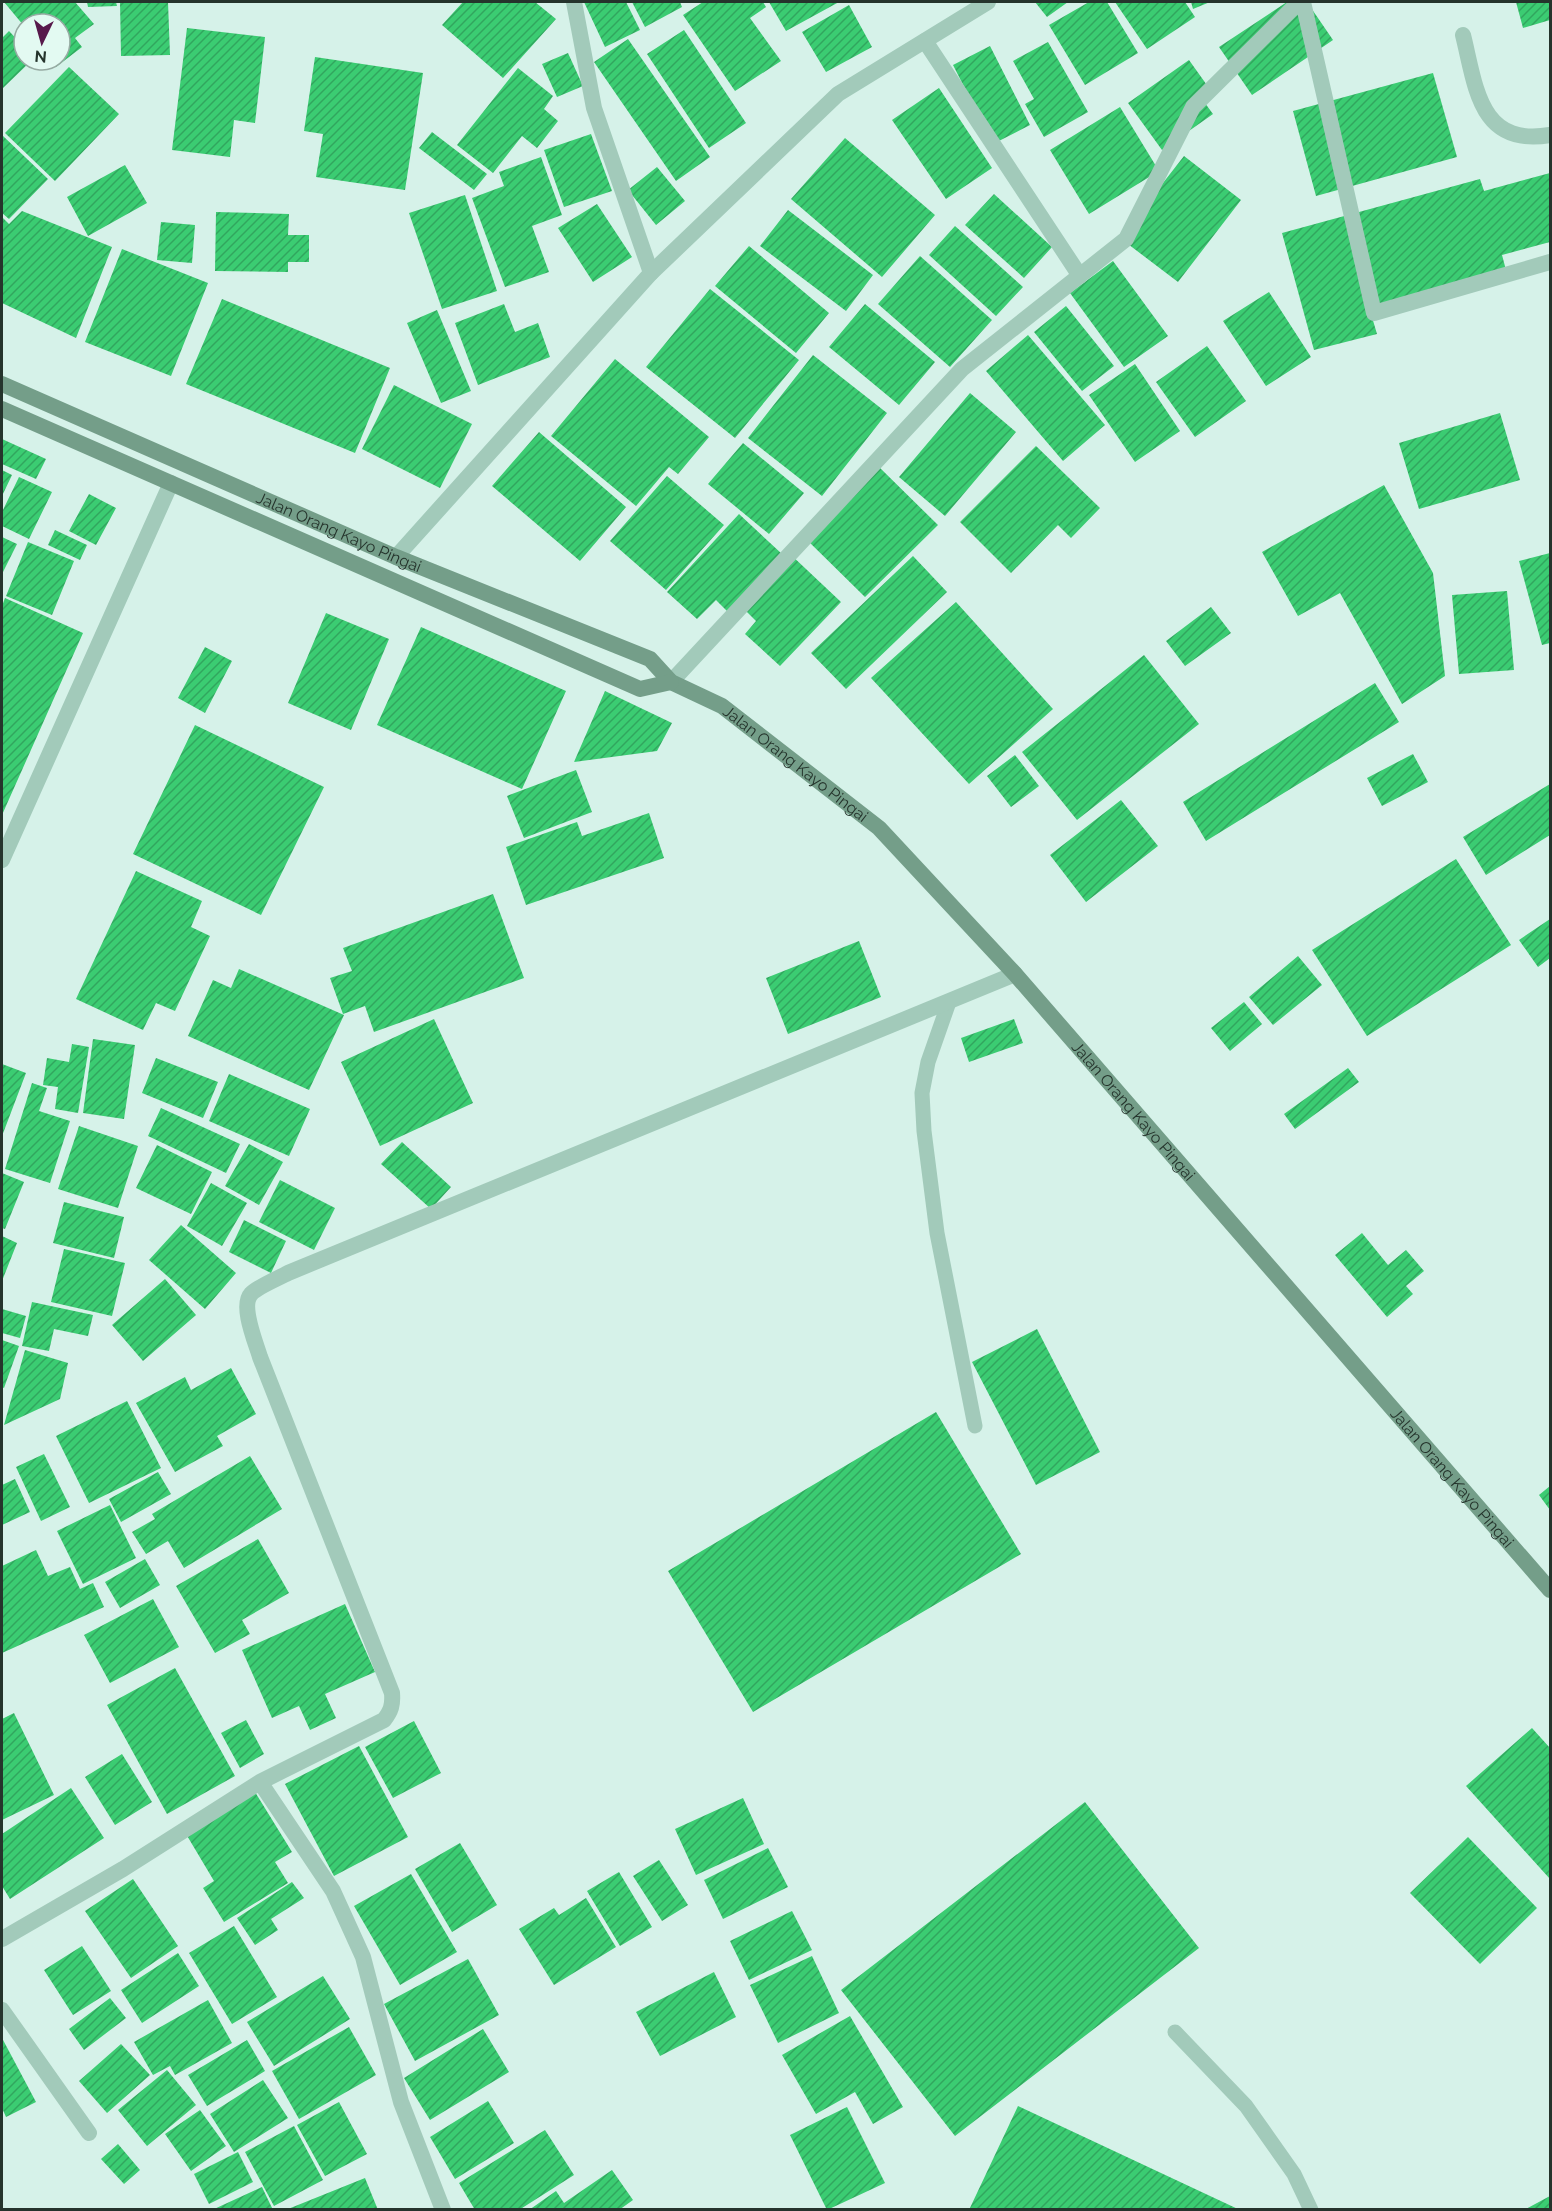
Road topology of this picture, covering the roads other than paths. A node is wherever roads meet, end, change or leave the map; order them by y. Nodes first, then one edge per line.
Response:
1 (574, 2) edge
2 (988, 2) edge
3 (1301, 2) edge
4 (1463, 35) dead end
5 (925, 41) junction
6 (1551, 135) edge
7 (1551, 262) edge
8 (651, 273) junction
9 (1080, 276) junction
10 (2, 384) edge
11 (2, 409) edge
12 (171, 483) junction
13 (396, 557) junction
14 (671, 682) junction
15 (2, 860) edge
16 (1015, 975) junction
17 (950, 1002) junction
18 (975, 1426) dead end
19 (1551, 1590) edge
20 (261, 1782) junction
21 (2, 1939) edge
22 (2, 2010) edge
23 (1175, 2032) dead end
24 (89, 2133) dead end
25 (443, 2210) edge
26 (1311, 2210) edge

1 - 8 street
2 - 5 street
3 - 7 street
3 - 9 street
4 - 6 street
5 - 8 street
5 - 9 street
8 - 13 street
9 - 14 street
10 - 13 main road, Jalan Orang Kayo Pingai
11 - 12 main road, Jalan Orang Kayo Pingai
12 - 14 main road, Jalan Orang Kayo Pingai
12 - 15 street
13 - 14 main road, Jalan Orang Kayo Pingai
14 - 16 main road, Jalan Orang Kayo Pingai
16 - 17 street
16 - 19 main road, Jalan Orang Kayo Pingai
17 - 18 lane
17 - 20 street
20 - 21 street
20 - 25 street
22 - 24 street
23 - 26 lane

